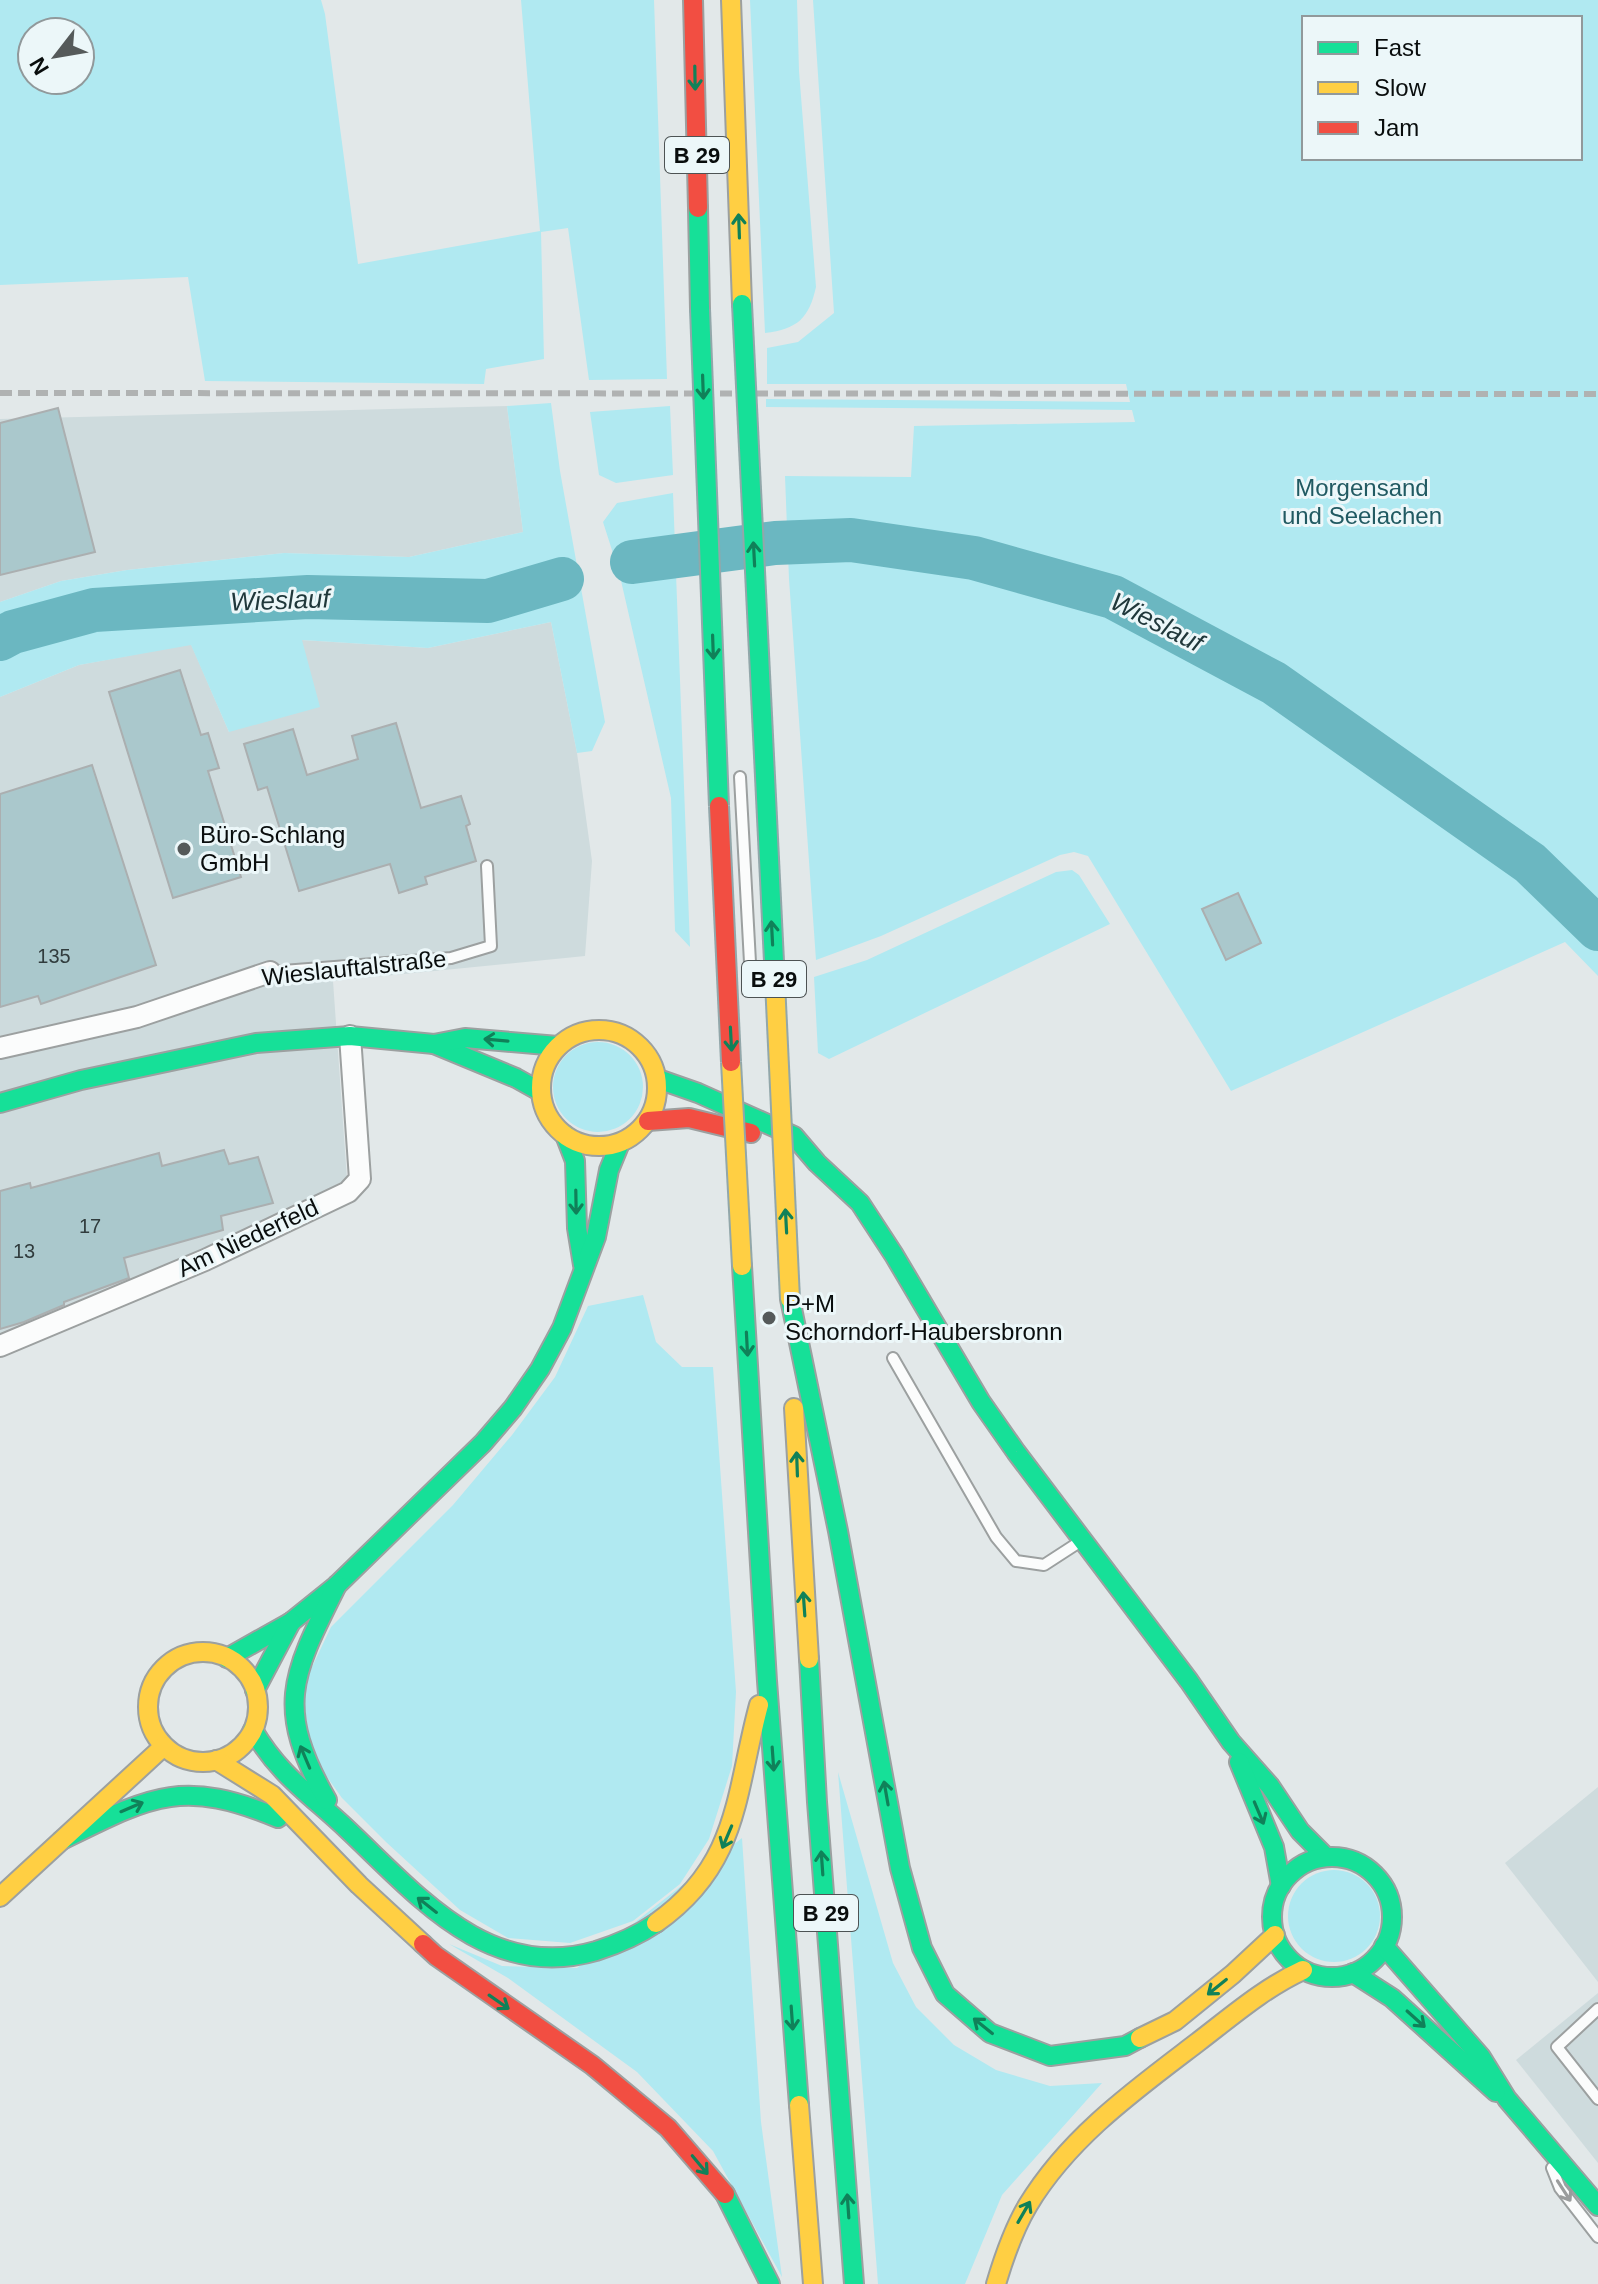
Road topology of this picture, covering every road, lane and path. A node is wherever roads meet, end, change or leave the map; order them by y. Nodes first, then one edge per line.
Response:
1 (693, 0) edge
2 (731, 0) edge
3 (740, 777) dead end
4 (487, 866) dead end
5 (270, 972) joint
6 (751, 981) dead end
7 (350, 1036) junction
8 (434, 1044) junction
9 (558, 1046) junction
10 (0, 1048) edge
11 (658, 1079) junction
12 (541, 1092) junction
13 (0, 1103) edge
14 (648, 1121) junction
15 (565, 1135) junction
16 (620, 1143) junction
17 (817, 1163) junction
18 (584, 1269) junction
19 (790, 1299) junction
20 (0, 1346) edge
21 (893, 1358) dead end
22 (1083, 1540) junction
23 (337, 1585) junction
24 (291, 1622) junction
25 (227, 1658) junction
26 (767, 1681) junction
27 (255, 1690) junction
28 (253, 1730) junction
29 (1231, 1742) junction
30 (164, 1746) junction
31 (216, 1760) junction
32 (343, 1825) junction
33 (62, 1840) junction
34 (321, 1846) junction
35 (1326, 1857) junction
36 (1281, 1886) junction
37 (0, 1897) edge
38 (1275, 1935) junction
39 (1384, 1946) junction
40 (1303, 1970) junction
41 (1353, 1973) junction
42 (1598, 2009) edge
43 (1507, 2099) junction
44 (1598, 2099) edge
45 (1541, 2140) junction
46 (1598, 2206) edge
47 (1598, 2237) edge
48 (770, 2284) edge
49 (813, 2284) edge
50 (854, 2284) edge
51 (996, 2284) edge

1 -> 26 main road, B 29, bridge
19 -> 2 main road, B 29, bridge
3 - 6 lane
4 - 5 lane, Wieslauftalstraße
5 - 10 street, Wieslauftalstraße
7 - 8 main road
7 - 13 main road
7 - 20 street, Am Niederfeld
9 -> 8 main road
8 - 12 main road
9 - 11 main road
9 - 12 main road
11 - 14 main road
11 - 17 main road
12 - 15 main road
14 - 16 main road
14 - 17 main road
15 - 16 main road
15 -> 18 main road
16 - 18 main road
17 - 22 main road
18 - 23 main road
38 -> 19 main road
50 -> 19 main road, B 29
21 - 22 lane
22 - 29 main road
23 - 24 main road
32 -> 23 main road
24 - 25 main road
24 - 27 main road
25 - 27 main road
25 - 30 main road
26 -> 32 main road
26 -> 49 main road, B 29
27 - 28 main road
28 - 31 main road
28 - 32 main road
29 - 35 main road
29 -> 36 main road
30 - 31 main road
30 - 33 main road
31 - 34 main road
33 -> 34 main road
33 - 37 main road
34 -> 48 main road
35 - 36 main road
35 - 39 main road
36 - 38 main road
38 - 40 main road
39 - 41 main road
39 - 43 main road
40 - 41 main road
51 -> 40 main road
41 -> 43 main road
42 - 44 lane
43 - 45 main road
45 - 46 main road
45 -> 47 lane

